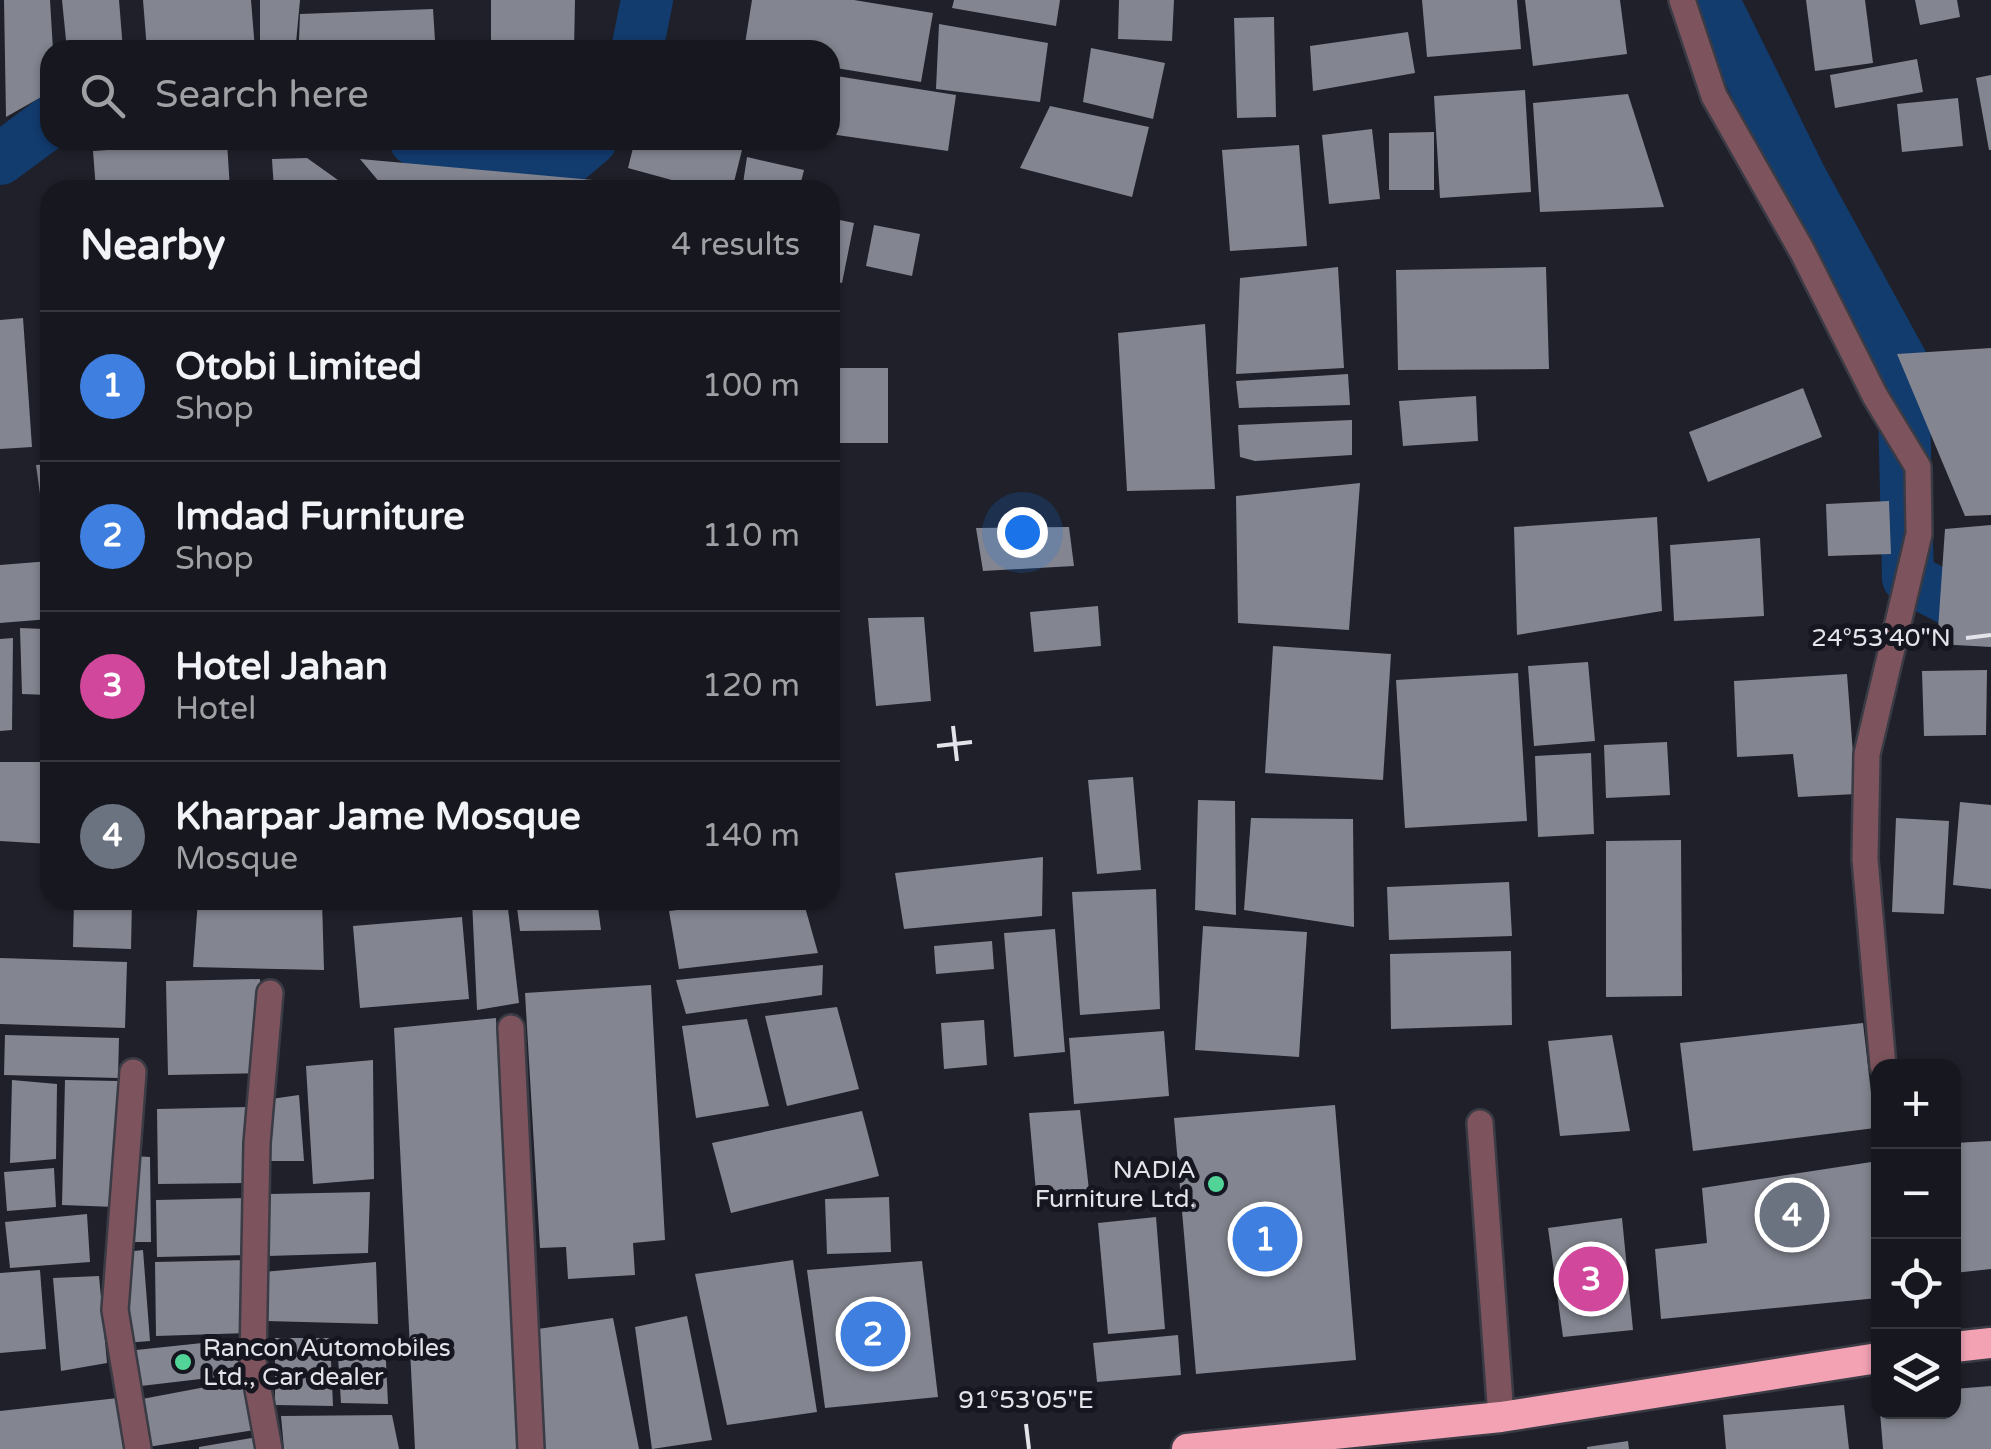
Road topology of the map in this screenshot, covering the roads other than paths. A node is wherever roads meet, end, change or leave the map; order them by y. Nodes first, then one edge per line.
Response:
1 (1682, 0) edge
2 (270, 993) dead end
3 (511, 1028) dead end
4 (1883, 1059) edge
5 (133, 1072) dead end
6 (1480, 1123) dead end
7 (1991, 1343) edge
8 (1961, 1346) edge
9 (1871, 1359) edge
10 (1501, 1417) junction
11 (138, 1449) edge
12 (269, 1449) edge
13 (531, 1449) edge
14 (1187, 1449) edge

1 - 4 street
2 - 12 street
3 - 13 street
5 - 11 street
6 - 10 street
7 - 8 highway
9 - 10 highway
10 - 14 highway

